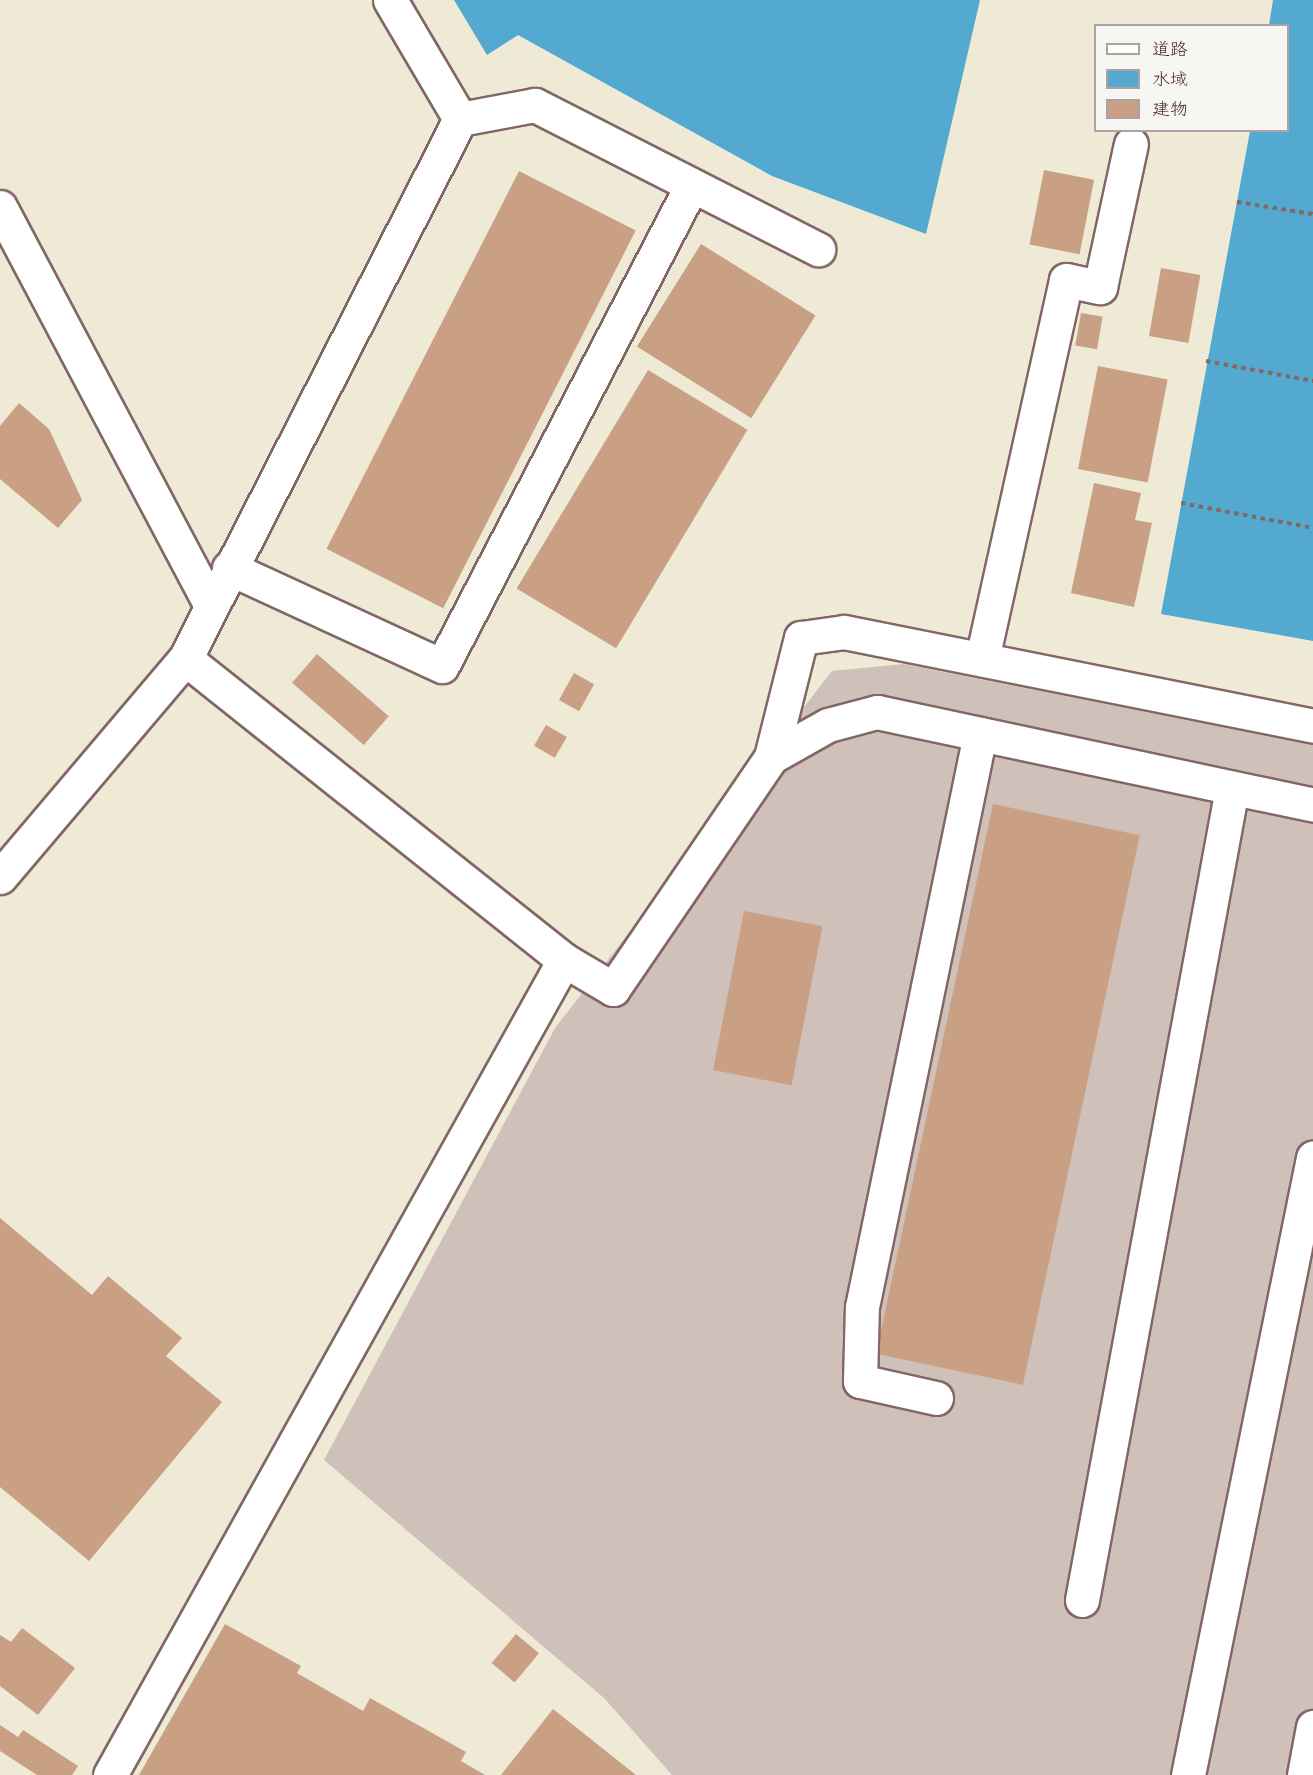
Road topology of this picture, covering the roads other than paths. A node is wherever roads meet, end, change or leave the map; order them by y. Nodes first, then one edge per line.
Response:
1 (390, 0) edge
2 (460, 119) junction
3 (1131, 144) dead end
4 (692, 185) junction
5 (0, 207) edge
6 (819, 249) dead end
7 (229, 568) junction
8 (211, 606) junction
9 (185, 659) junction
10 (982, 659) junction
11 (1313, 726) edge
12 (980, 734) junction
13 (771, 757) junction
14 (1232, 788) junction
15 (1313, 805) edge
16 (0, 878) edge
17 (564, 960) junction
18 (1313, 1158) edge
19 (936, 1398) dead end
20 (1082, 1600) dead end
21 (1313, 1727) edge
22 (110, 1775) edge
23 (1188, 1775) edge
24 (1304, 1775) edge

1 - 2 street
2 - 4 street
2 - 7 street
3 - 10 street
4 - 6 street
4 - 7 street
5 - 8 street
7 - 8 street
8 - 9 street
9 - 16 street
9 - 17 street
10 - 11 street
10 - 13 street
12 - 13 street
12 - 14 street
12 - 19 street
13 - 17 street
14 - 15 street
14 - 20 street
17 - 22 street
18 - 23 street
21 - 24 street

